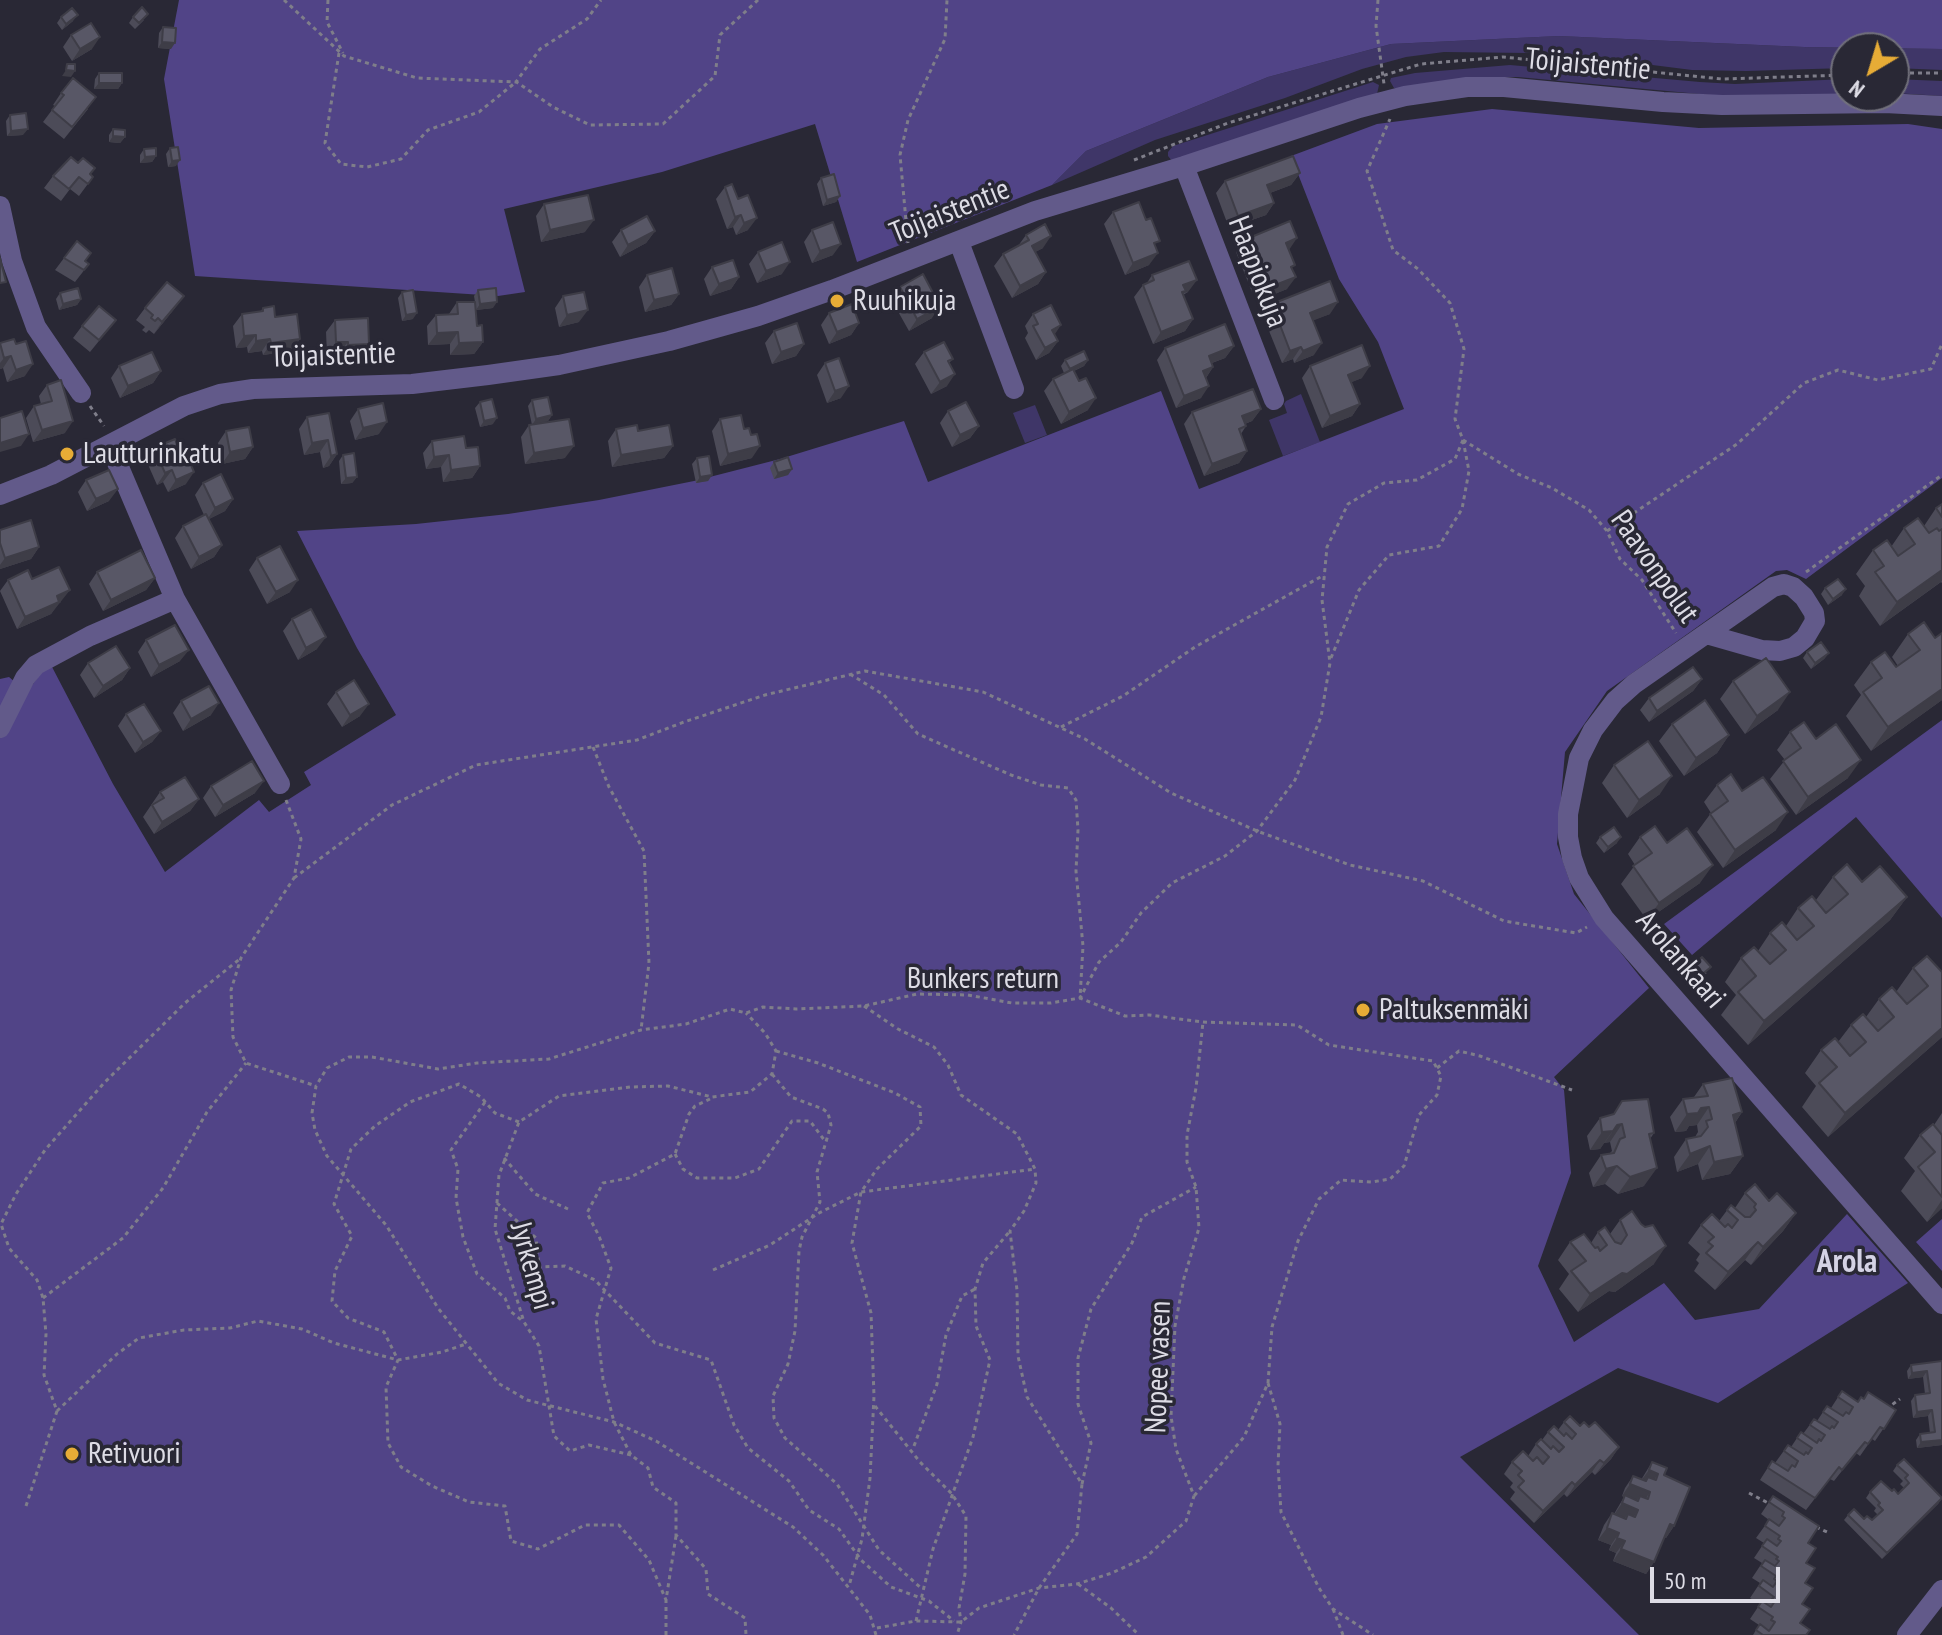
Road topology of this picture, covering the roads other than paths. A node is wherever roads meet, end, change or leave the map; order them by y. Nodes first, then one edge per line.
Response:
1 (1942, 106) edge
2 (1184, 166) junction
3 (0, 206) edge
4 (959, 242) junction
5 (1014, 389) dead end
6 (81, 393) road end
7 (1274, 400) dead end
8 (109, 440) junction
9 (0, 495) edge
10 (175, 599) junction
11 (1706, 634) junction
12 (2, 719) edge
13 (280, 784) road end
14 (1942, 1304) edge
15 (1942, 1590) edge
16 (1907, 1635) edge

1 - 2 street, Toijaistentie
2 - 4 street, Toijaistentie
2 - 7 street, Haapiokuja
3 - 6 street
4 - 5 street
4 - 8 street, Toijaistentie
8 - 9 street, Toijaistentie
8 - 10 street
10 - 12 street
10 - 13 street
11 - 11 street, Arolankaari
11 - 14 street, Arolankaari
15 - 16 street

